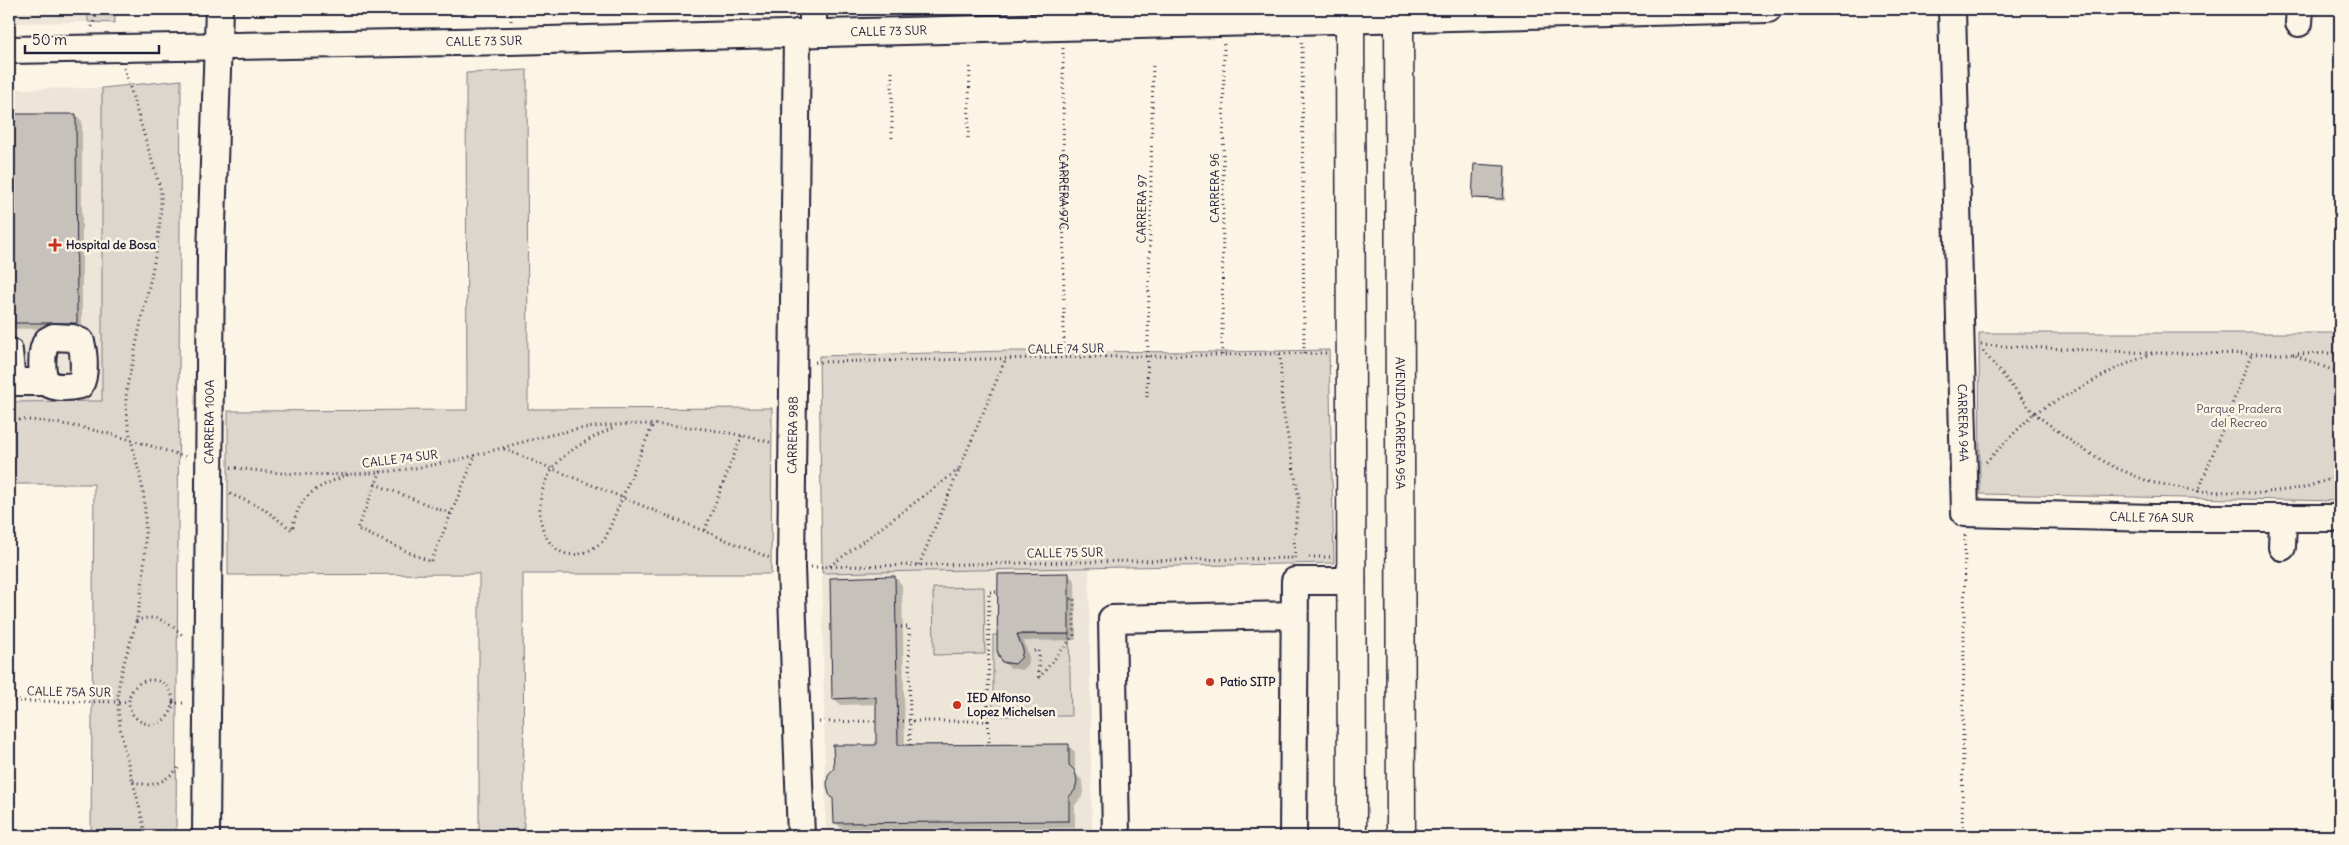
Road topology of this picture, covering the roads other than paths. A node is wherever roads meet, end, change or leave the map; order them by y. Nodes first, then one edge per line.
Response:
1 (219, 9) edge
2 (1768, 9) edge
3 (1952, 9) edge
4 (1646, 10) edge
5 (1399, 13) edge
6 (1350, 14) edge
7 (1112, 17) edge
8 (808, 25) edge
9 (218, 46) junction
10 (9, 50) edge
11 (9, 351) edge
12 (10, 382) edge
13 (46, 382) dead end
14 (1965, 513) joint
15 (2340, 518) edge
16 (2283, 519) junction
17 (2282, 547) dead end
18 (1352, 581) junction
19 (1294, 615) junction
20 (206, 836) edge
21 (801, 836) edge
22 (1116, 836) edge
23 (1293, 836) edge
24 (1352, 836) edge
25 (1401, 836) edge

1 - 9 street, CARRERA 100A
2 - 4 street, CALLE 73 SUR
3 - 14 street, CARRERA 94A
4 - 5 street, CALLE 73 SUR
5 - 6 street, CALLE 73 SUR
5 - 25 main road, AVENIDA CARRERA 95A
6 - 7 street, CALLE 73 SUR
6 - 18 main road
7 - 8 street, CALLE 73 SUR
8 - 9 street, CALLE 73 SUR
8 - 21 street, CARRERA 98B
9 - 10 street, CALLE 73 SUR
9 - 20 street, CARRERA 100A
11 - 12 street
12 - 13 street
14 - 16 street, CALLE 76A SUR
15 - 16 street, CALLE 76A SUR
16 - 17 street
18 - 19 street
18 - 24 main road
19 - 22 street
19 - 23 street

